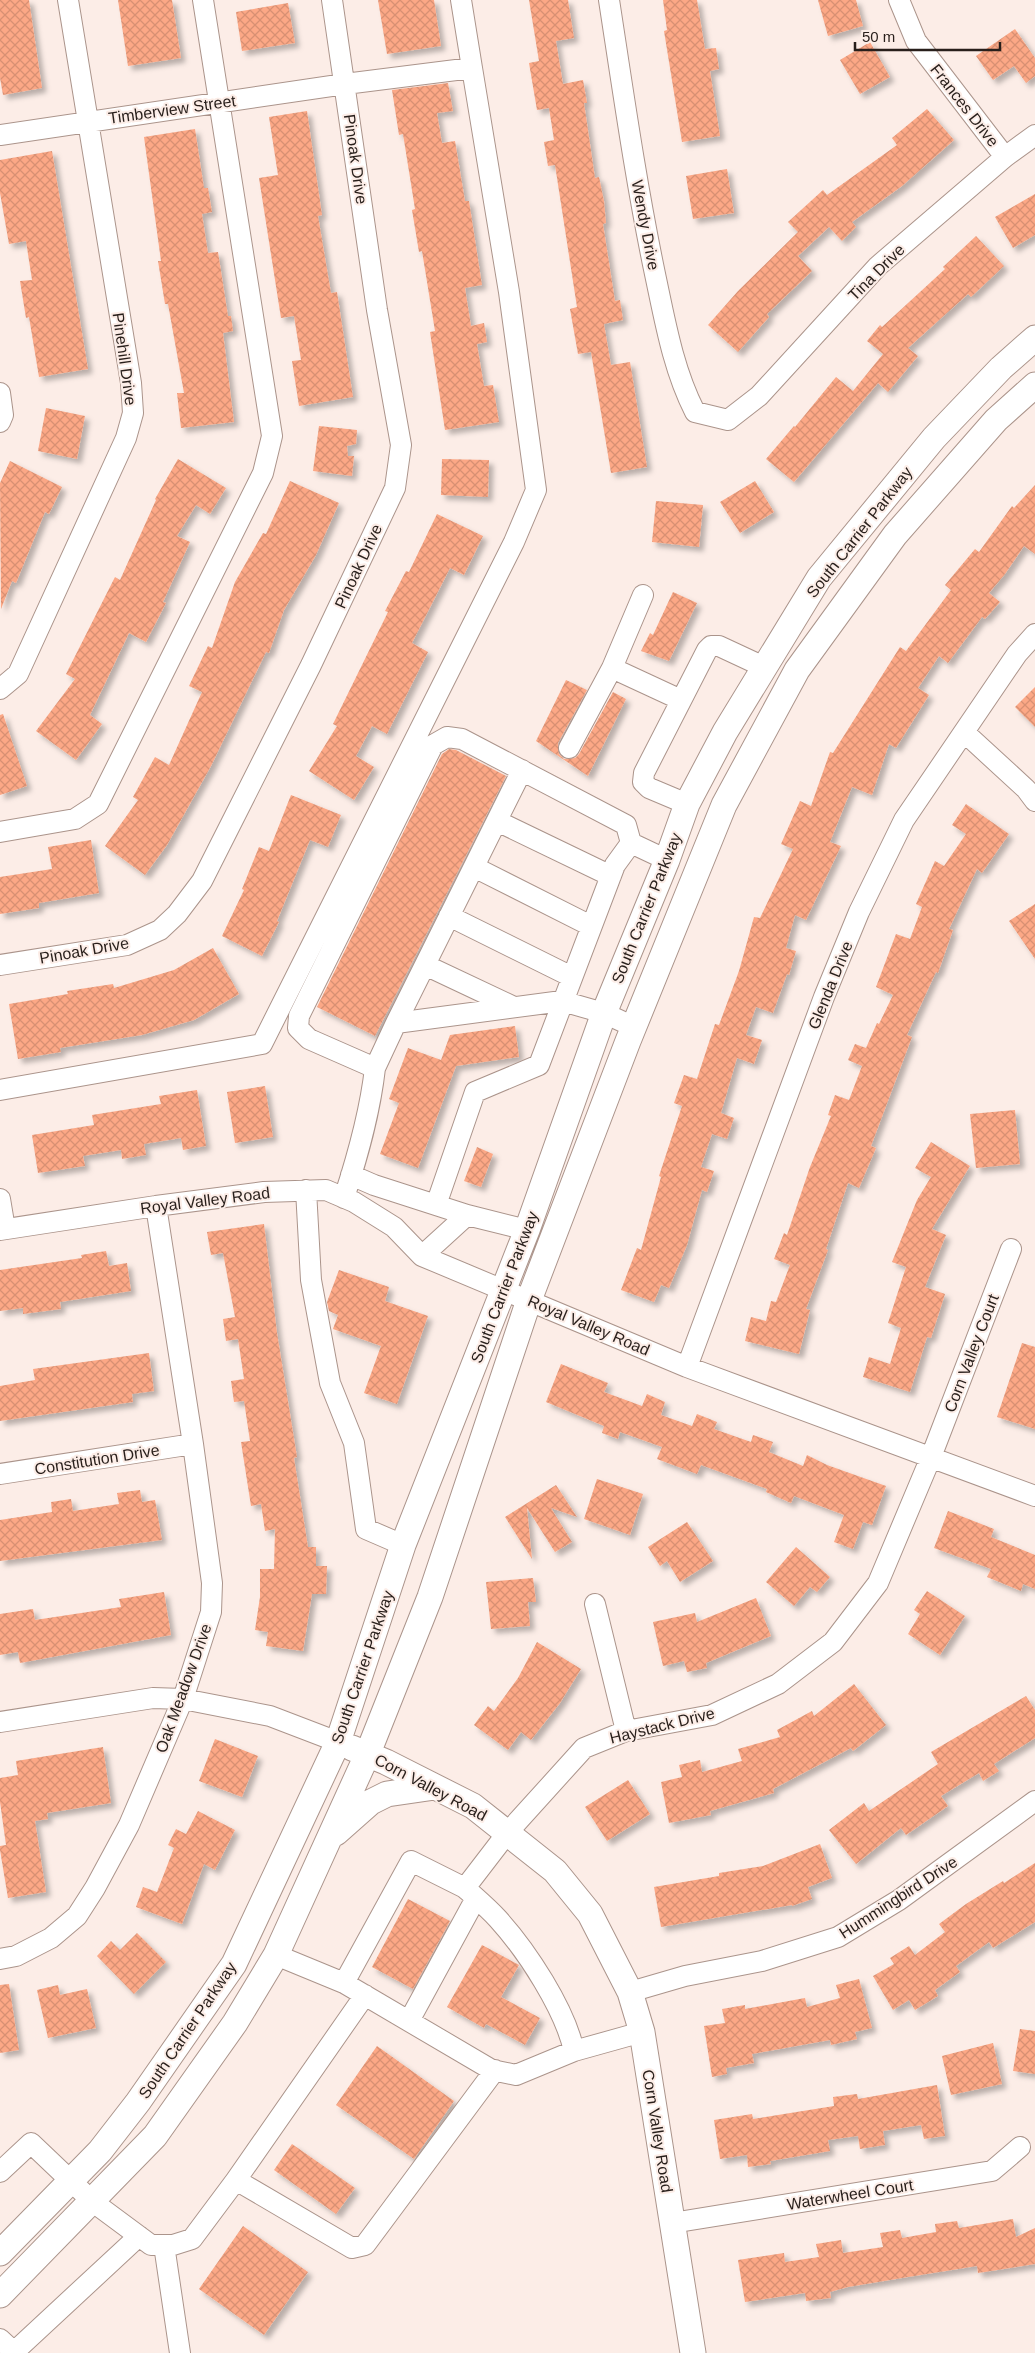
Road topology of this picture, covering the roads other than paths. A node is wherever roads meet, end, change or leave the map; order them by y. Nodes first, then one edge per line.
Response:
1 (68, 0) edge
2 (203, 0) edge
3 (332, 0) edge
4 (461, 0) edge
5 (608, 0) edge
6 (899, 0) edge
7 (472, 68) junction
8 (345, 84) junction
9 (219, 102) junction
10 (88, 121) junction
11 (0, 135) edge
12 (1035, 136) edge
13 (1005, 157) junction
14 (1035, 338) edge
15 (1035, 385) edge
16 (0, 393) edge
17 (728, 420) joint
18 (0, 422) edge
19 (643, 595) dead end
20 (1035, 634) edge
21 (768, 660) junction
22 (612, 668) junction
23 (797, 670) junction
24 (0, 689) edge
25 (681, 700) junction
26 (964, 732) junction
27 (570, 748) dead end
28 (522, 770) junction
29 (1035, 801) edge
30 (687, 804) junction
31 (497, 821) junction
32 (0, 832) edge
33 (632, 843) junction
34 (667, 860) junction
35 (474, 867) junction
36 (611, 876) junction
37 (449, 916) junction
38 (592, 926) junction
39 (0, 965) edge
40 (425, 965) junction
41 (572, 977) junction
42 (562, 1001) junction
43 (514, 1007) junction
44 (604, 1013) junction
45 (396, 1023) junction
46 (634, 1027) junction
47 (375, 1068) junction
48 (0, 1090) edge
49 (351, 1175) junction
50 (306, 1190) junction
51 (344, 1198) junction
52 (0, 1199) edge
53 (436, 1204) junction
54 (156, 1206) junction
55 (467, 1215) junction
56 (3, 1229) edge
57 (527, 1230) junction
58 (1011, 1249) dead end
59 (422, 1256) junction
60 (503, 1289) junction
61 (529, 1300) junction
62 (687, 1366) junction
63 (193, 1444) junction
64 (931, 1457) junction
65 (0, 1474) edge
66 (1035, 1496) edge
67 (403, 1545) junction
68 (595, 1604) dead end
69 (183, 1699) junction
70 (0, 1722) edge
71 (626, 1731) junction
72 (338, 1742) junction
73 (368, 1753) junction
74 (435, 1787) junction
75 (1035, 1801) edge
76 (508, 1832) junction
77 (326, 1841) junction
78 (470, 1893) junction
79 (276, 1955) junction
80 (0, 1959) edge
81 (344, 1983) junction
82 (630, 1992) junction
83 (365, 1995) junction
84 (409, 2021) junction
85 (642, 2032) junction
86 (574, 2051) junction
87 (495, 2070) junction
88 (1020, 2147) dead end
89 (0, 2172) edge
90 (236, 2180) junction
91 (71, 2181) junction
92 (93, 2202) junction
93 (672, 2223) junction
94 (139, 2236) junction
95 (164, 2245) junction
96 (0, 2253) edge
97 (0, 2296) edge
98 (0, 2339) edge
99 (14, 2353) edge
100 (180, 2353) edge
101 (693, 2353) edge

1 - 10 street, Pinehill Drive
2 - 9 street
3 - 8 street, Pinoak Drive
4 - 7 street
5 - 17 street, Wendy Drive
6 - 13 street, Frances Drive
7 - 8 street, Timberview Street
7 - 48 street
8 - 9 street, Timberview Street
8 - 39 street, Pinoak Drive
9 - 10 street, Timberview Street
9 - 32 street
10 - 11 street, Timberview Street
10 - 24 street, Pinehill Drive
12 - 13 street, Tina Drive
13 - 17 street, Tina Drive
14 - 21 main road, South Carrier Parkway
15 - 23 main road, South Carrier Parkway
16 - 18 street
19 - 22 street
20 - 26 street, Glenda Drive
21 - 23 main road
21 - 25 street
21 - 30 main road, South Carrier Parkway
22 - 25 street
22 - 27 street
23 - 46 main road, South Carrier Parkway
25 - 30 street
26 - 29 street
26 - 62 street, Glenda Drive
28 - 31 street
28 - 33 street
28 - 47 street
30 - 34 main road, South Carrier Parkway
31 - 35 street
31 - 36 street
33 - 34 street
33 - 36 street
34 - 44 main road, South Carrier Parkway
35 - 37 street
35 - 38 street
36 - 38 street
37 - 40 street
37 - 41 street
38 - 41 street
40 - 43 street
40 - 45 street
41 - 42 street
42 - 43 street
42 - 44 street
42 - 53 street
43 - 45 street
44 - 46 street
44 - 57 main road, South Carrier Parkway
45 - 47 street
46 - 61 main road, South Carrier Parkway
47 - 49 street
49 - 51 street
49 - 53 street
50 - 51 street, Royal Valley Road
50 - 54 street, Royal Valley Road
50 - 67 street
51 - 59 street, Royal Valley Road
52 - 56 street
53 - 55 street
54 - 56 street, Royal Valley Road
54 - 63 street, Oak Meadow Drive
55 - 57 street
55 - 59 street
57 - 60 main road, South Carrier Parkway
58 - 64 street, Corn Valley Court
59 - 60 street, Royal Valley Road
60 - 61 street, Royal Valley Road
60 - 67 main road, South Carrier Parkway
61 - 62 street, Royal Valley Road
61 - 73 main road, South Carrier Parkway
62 - 64 street, Royal Valley Road
63 - 65 street, Constitution Drive
63 - 69 street, Oak Meadow Drive
64 - 66 street, Royal Valley Road
64 - 71 street, Haystack Drive
67 - 72 main road, South Carrier Parkway
68 - 71 street
69 - 70 street, Corn Valley Road
69 - 72 street, Corn Valley Road
69 - 80 street, Oak Meadow Drive
71 - 76 street, Haystack Drive
72 - 73 main road, Corn Valley Road
72 - 91 main road, South Carrier Parkway
73 - 74 main road, Corn Valley Road
73 - 77 main road, South Carrier Parkway
74 - 76 main road, Corn Valley Road
74 - 77 main road
75 - 82 street, Hummingbird Drive
76 - 78 street, Haystack Drive
76 - 82 main road, Corn Valley Road
77 - 79 main road, South Carrier Parkway
78 - 81 street
78 - 84 street, Haystack Drive
78 - 86 street
79 - 81 street
79 - 92 main road, South Carrier Parkway
81 - 83 street
82 - 85 main road, Corn Valley Road
83 - 84 street
83 - 90 street
84 - 87 street
85 - 86 street
85 - 93 main road, Corn Valley Road
86 - 87 street
87 - 90 street
88 - 93 street, Waterwheel Court
89 - 91 street
90 - 95 street
91 - 92 street
91 - 96 main road, South Carrier Parkway
92 - 94 street
92 - 97 main road, South Carrier Parkway
93 - 101 main road, Corn Valley Road
94 - 95 street
94 - 99 street
95 - 100 street
98 - 99 street

